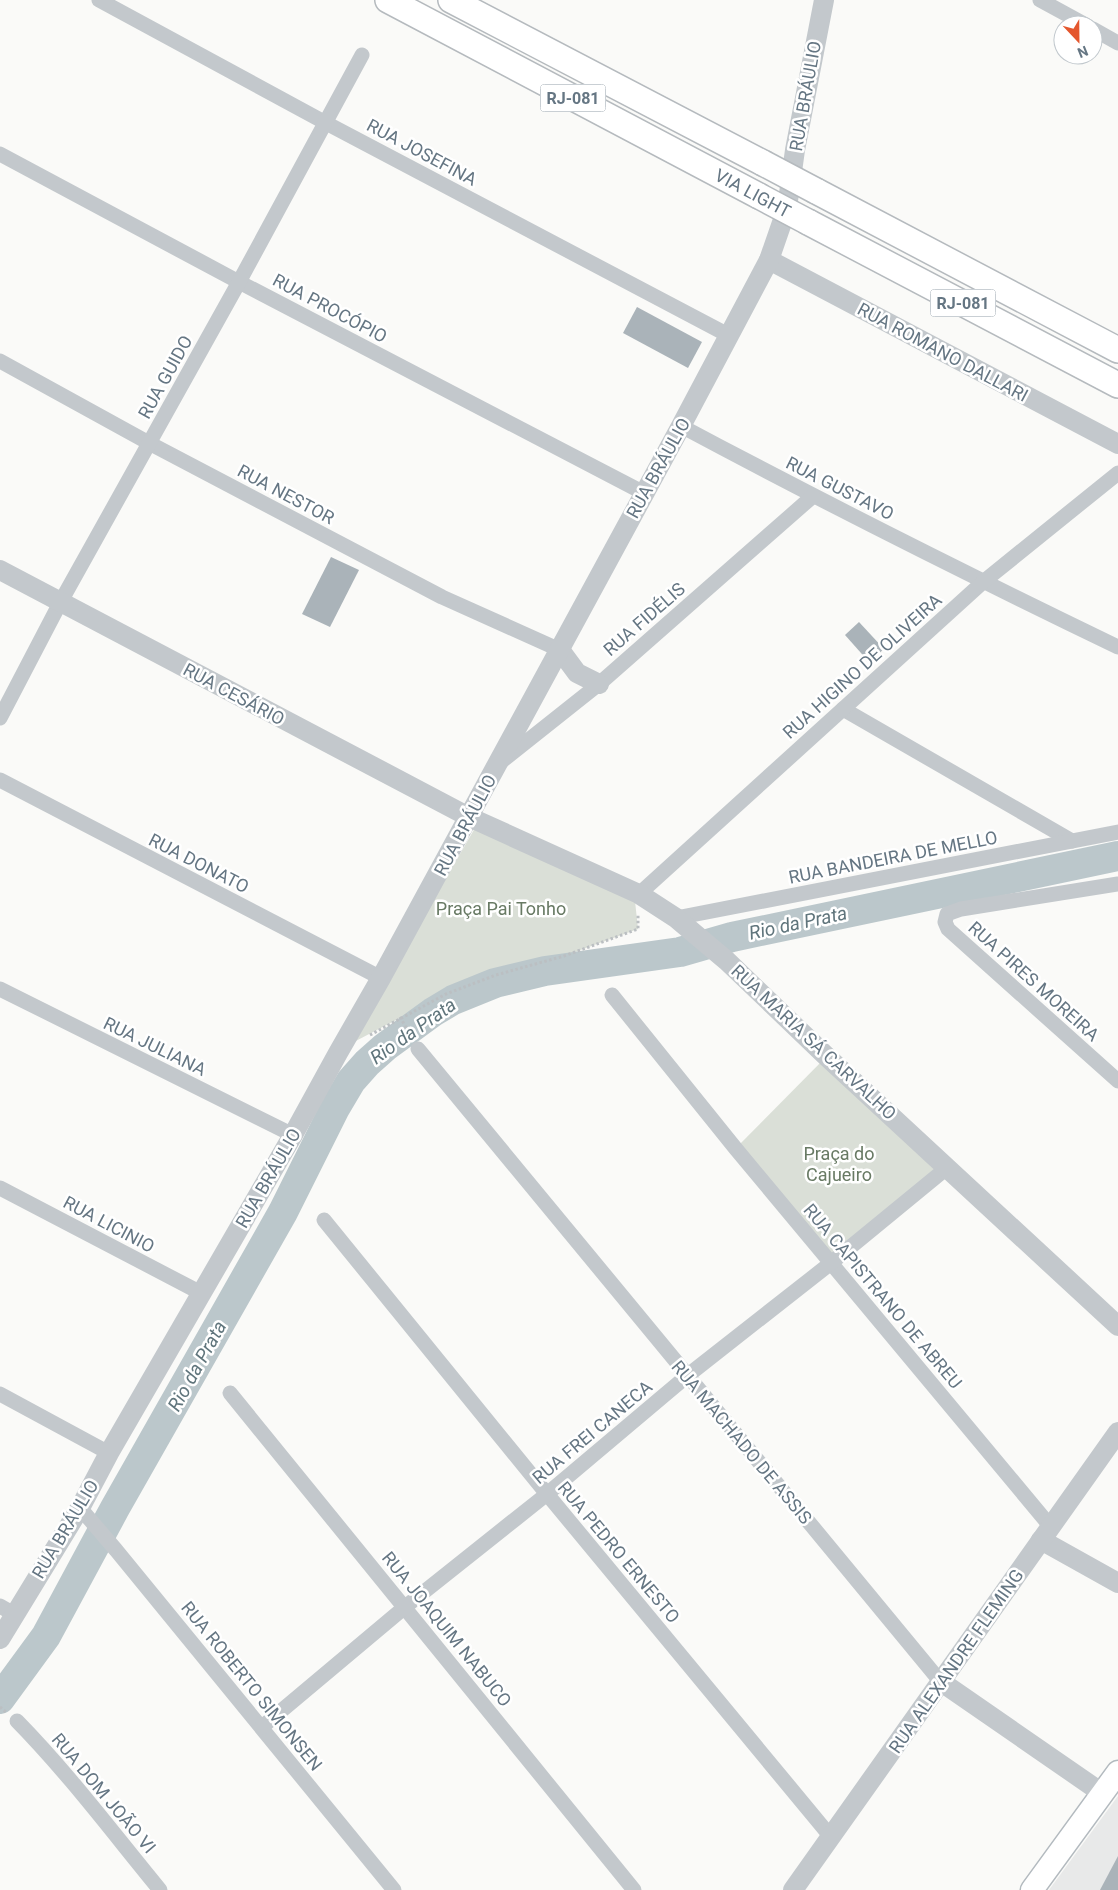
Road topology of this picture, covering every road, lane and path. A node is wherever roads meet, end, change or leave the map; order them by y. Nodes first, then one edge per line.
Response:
1 (99, 0) edge
2 (388, 0) edge
3 (451, 0) edge
4 (824, 0) edge
5 (1040, 0) edge
6 (1068, 15) edge
7 (1103, 35) edge
8 (1118, 43) edge
9 (362, 55) dead end
10 (326, 123) junction
11 (0, 154) edge
12 (769, 260) junction
13 (239, 282) junction
14 (728, 336) junction
15 (1112, 343) edge
16 (0, 361) edge
17 (1118, 385) edge
18 (681, 426) junction
19 (149, 443) junction
20 (1118, 444) edge
21 (1118, 473) edge
22 (644, 493) junction
23 (813, 496) junction
24 (0, 570) edge
25 (983, 582) junction
26 (60, 603) junction
27 (1118, 647) edge
28 (560, 650) junction
29 (598, 684) junction
30 (843, 709) junction
31 (0, 718) edge
32 (497, 765) junction
33 (0, 780) edge
34 (469, 817) junction
35 (1118, 832) edge
36 (1072, 841) junction
37 (1118, 884) edge
38 (638, 894) junction
39 (676, 918) junction
40 (381, 978) junction
41 (0, 990) edge
42 (612, 995) dead end
43 (399, 1017) junction
44 (368, 1035) dead end
45 (415, 1043) joint
46 (1118, 1082) edge
47 (293, 1135) junction
48 (948, 1167) junction
49 (0, 1188) edge
50 (324, 1220) dead end
51 (831, 1264) junction
52 (201, 1293) junction
53 (1118, 1326) edge
54 (687, 1376) junction
55 (230, 1393) dead end
56 (0, 1394) edge
57 (1118, 1432) edge
58 (109, 1453) junction
59 (547, 1494) junction
60 (80, 1508) junction
61 (1046, 1534) junction
62 (1118, 1583) edge
63 (405, 1608) junction
64 (7, 1610) edge
65 (0, 1639) edge
66 (940, 1681) junction
67 (17, 1721) dead end
68 (262, 1727) junction
69 (1118, 1772) edge
70 (1102, 1793) junction
71 (831, 1837) junction
72 (160, 1890) edge
73 (394, 1890) edge
74 (634, 1890) edge
75 (793, 1890) edge
76 (1032, 1890) edge

1 - 10 street, RUA JOSEFINA
2 - 17 main road, VIA LIGHT / RJ-081, bridge
3 - 15 main road, VIA LIGHT / RJ-081, bridge
4 - 12 street, RUA BRÁULIO
5 - 6 street
7 - 8 street
9 - 10 street, RUA GUIDO
10 - 13 street, RUA GUIDO
10 - 14 street, RUA JOSEFINA
11 - 13 street, RUA PROCÓPIO
12 - 14 street, RUA BRÁULIO
12 - 20 street, RUA ROMANO DALLARI
13 - 19 street, RUA GUIDO
13 - 22 street, RUA PROCÓPIO
14 - 18 street, RUA BRÁULIO
16 - 19 street, RUA NESTOR
18 - 22 street, RUA BRÁULIO
18 - 23 street, RUA GUSTAVO
19 - 26 street, RUA GUIDO
19 - 28 street, RUA NESTOR
21 - 25 street, RUA HIGINO DE OLIVEIRA
22 - 28 street, RUA BRÁULIO
23 - 25 street, RUA GUSTAVO
23 - 29 street, RUA FIDÉLIS
24 - 26 street, RUA CESÁRIO
25 - 27 street, RUA GUSTAVO
25 - 30 street, RUA HIGINO DE OLIVEIRA
26 - 31 street, RUA GUIDO
26 - 34 street, RUA CESÁRIO
28 - 29 street
28 - 32 street, RUA BRÁULIO
29 - 32 street, RUA FIDÉLIS
30 - 36 street
30 - 38 street, RUA HIGINO DE OLIVEIRA
32 - 34 street, RUA BRÁULIO
33 - 40 street, RUA DONATO
34 - 38 street, RUA MARIA SÁ CARVALHO
34 - 40 street, RUA BRÁULIO
35 - 36 street, RUA BANDEIRA DE MELLO
36 - 39 street, RUA BANDEIRA DE MELLO
37 - 46 street, RUA PIRES MOREIRA
38 - 39 street, RUA MARIA SÁ CARVALHO
38 - 43 path
39 - 48 street, RUA MARIA SÁ CARVALHO
40 - 47 street, RUA BRÁULIO
41 - 47 street, RUA JULIANA
42 - 51 street, RUA CAPISTRANO DE ABREU
43 - 44 path
43 - 45 path
45 - 54 street, RUA MACHADO DE ASSIS
47 - 52 street, RUA BRÁULIO
48 - 51 street, RUA FREI CANECA
48 - 53 street, RUA MARIA SÁ CARVALHO
49 - 52 street, RUA LICINIO
50 - 59 street, RUA PEDRO ERNESTO
51 - 54 street, RUA FREI CANECA
51 - 61 street, RUA CAPISTRANO DE ABREU
52 - 58 street, RUA BRÁULIO
54 - 59 street, RUA FREI CANECA
54 - 66 street, RUA MACHADO DE ASSIS
55 - 63 street, RUA JOAQUIM NABUCO
56 - 58 street
57 - 61 street, RUA ALEXANDRE FLEMING
58 - 60 street, RUA BRÁULIO
59 - 63 street, RUA FREI CANECA
59 - 71 street, RUA PEDRO ERNESTO
60 - 64 street, RUA BRÁULIO
60 - 68 street, RUA ROBERTO SIMONSEN
61 - 62 street
61 - 66 street, RUA ALEXANDRE FLEMING
63 - 68 street, RUA FREI CANECA
63 - 74 street, RUA JOAQUIM NABUCO
64 - 65 street, RUA BRÁULIO
66 - 70 street, RUA MACHADO DE ASSIS
66 - 71 street, RUA ALEXANDRE FLEMING
67 - 72 street, RUA DOM JOÃO VI
68 - 73 street, RUA ROBERTO SIMONSEN
69 - 70 main road
70 - 76 main road
71 - 75 street, RUA ALEXANDRE FLEMING

